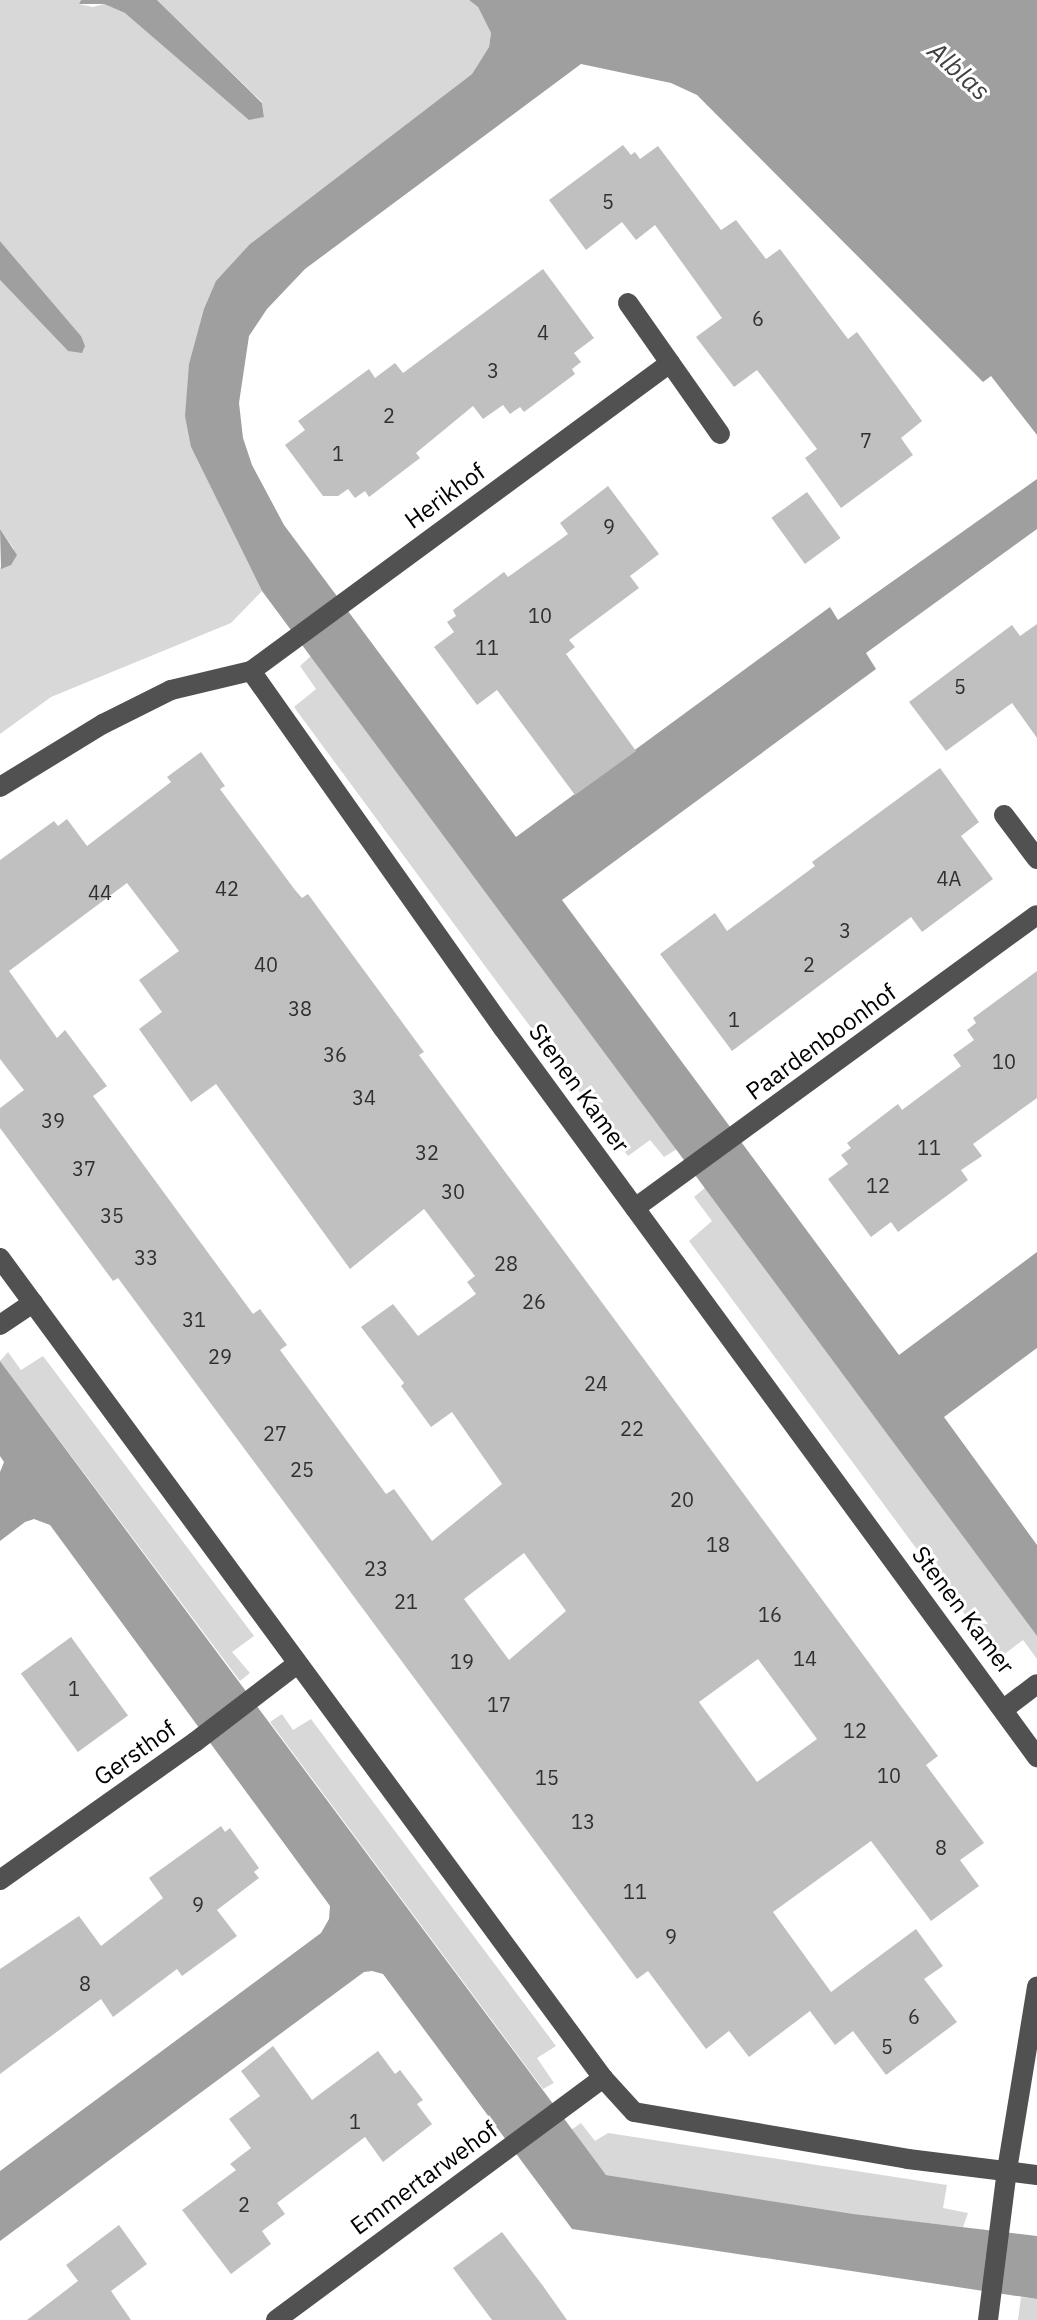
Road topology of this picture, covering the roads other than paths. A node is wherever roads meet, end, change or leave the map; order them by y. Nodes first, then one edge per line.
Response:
1 (628, 303) dead end
2 (670, 363) junction
3 (720, 434) dead end
4 (251, 671) junction
5 (0, 787) edge
6 (1004, 815) dead end
7 (1037, 859) edge
8 (1037, 915) edge
9 (635, 1208) junction
10 (0, 1258) edge
11 (33, 1303) junction
12 (5, 1321) edge
13 (297, 1664) junction
14 (1037, 1684) edge
15 (1004, 1709) junction
16 (1037, 1757) edge
17 (0, 1880) edge
18 (1037, 1986) edge
19 (603, 2078) junction
20 (1007, 2170) junction
21 (1037, 2175) edge
22 (276, 2320) edge
23 (988, 2320) edge

1 - 2 street
2 - 3 street
2 - 4 street, Herikhof
4 - 5 street
4 - 9 street, Stenen Kamer
6 - 7 street
8 - 9 street, Paardenboonhof
9 - 15 street, Stenen Kamer
10 - 11 street
11 - 12 street
11 - 13 street
13 - 17 street, Gersthof
13 - 19 street
14 - 15 street
15 - 16 street, Stenen Kamer
18 - 20 street
19 - 20 street
19 - 22 street, Emmertarwehof
20 - 21 street
20 - 23 street

